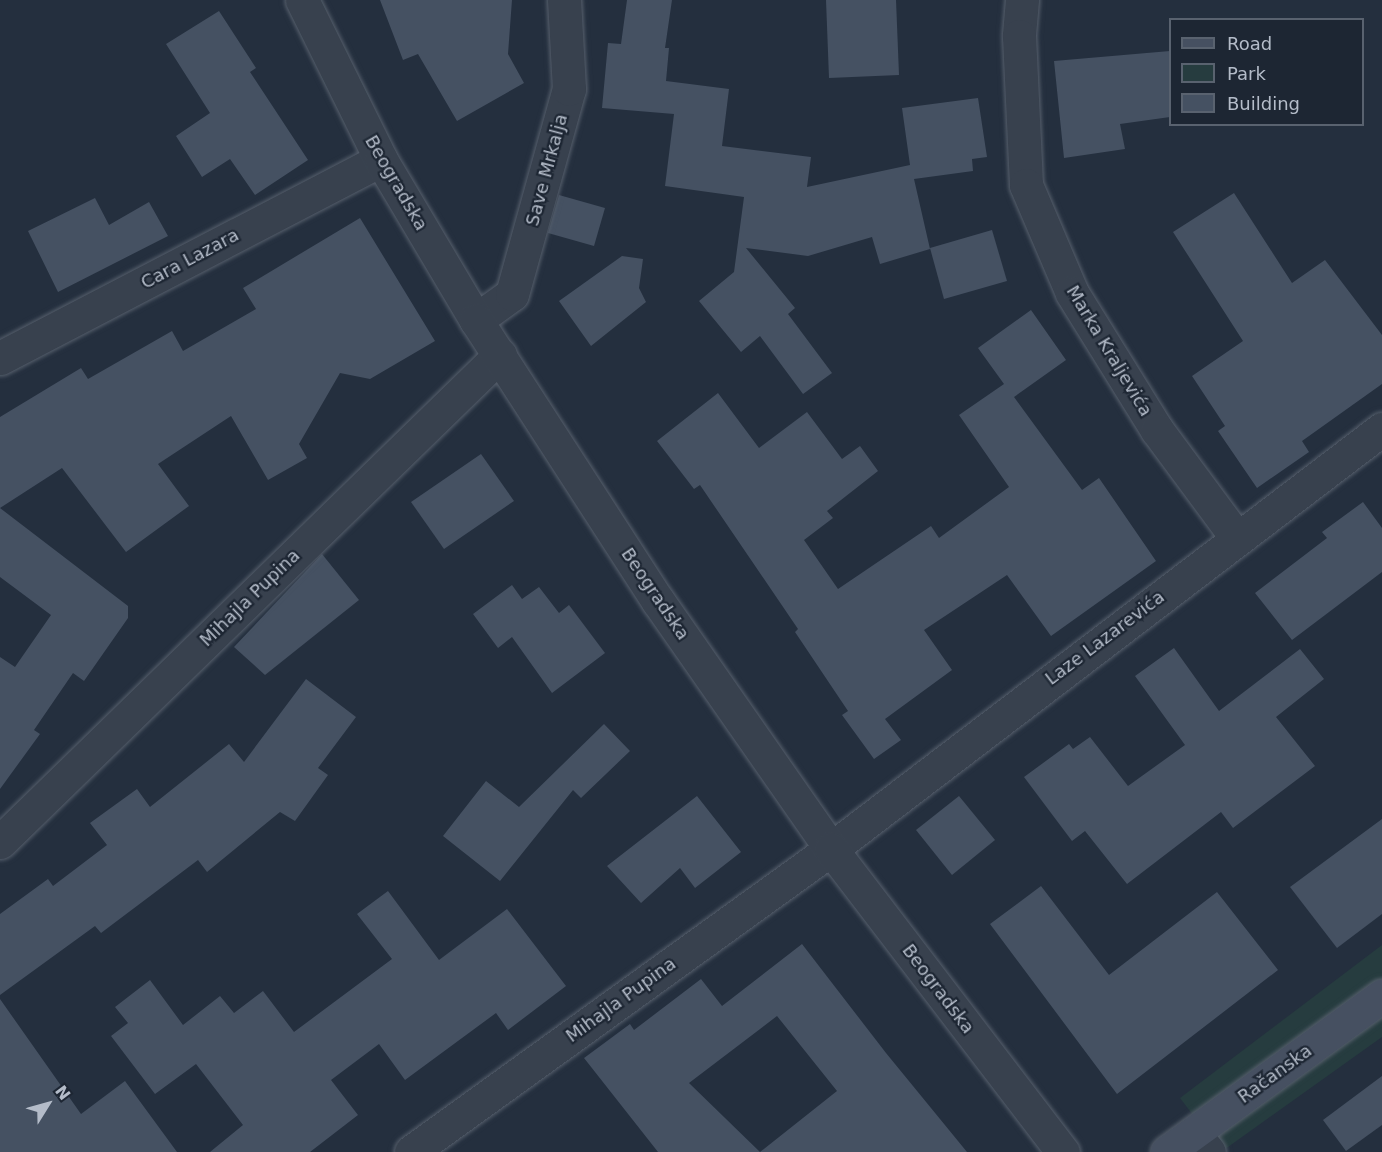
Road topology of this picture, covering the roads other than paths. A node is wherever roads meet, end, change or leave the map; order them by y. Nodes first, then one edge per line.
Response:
1 (302, 0) edge
2 (564, 0) edge
3 (1022, 0) edge
4 (381, 160) junction
5 (476, 320) junction
6 (500, 355) junction
7 (0, 358) edge
8 (1382, 429) edge
9 (1237, 538) junction
10 (1, 839) edge
11 (831, 849) junction
12 (1382, 996) edge
13 (1202, 1142) edge
14 (411, 1152) edge
15 (1063, 1152) edge
16 (1167, 1152) edge

1 - 4 street, Beogradska
2 - 5 street, Save Mrkalja
3 - 9 street, Marka Kraljevića
4 - 5 street, Beogradska
4 - 7 street, Cara Lazara
5 - 6 street, Beogradska
6 - 10 street, Mihajla Pupina
6 - 11 street, Beogradska
8 - 9 street, Laze Lazarevića
9 - 11 street, Laze Lazarevića
11 - 14 street, Mihajla Pupina
11 - 15 street, Beogradska
12 - 13 main road, Račanska
13 - 16 main road, Račanska

